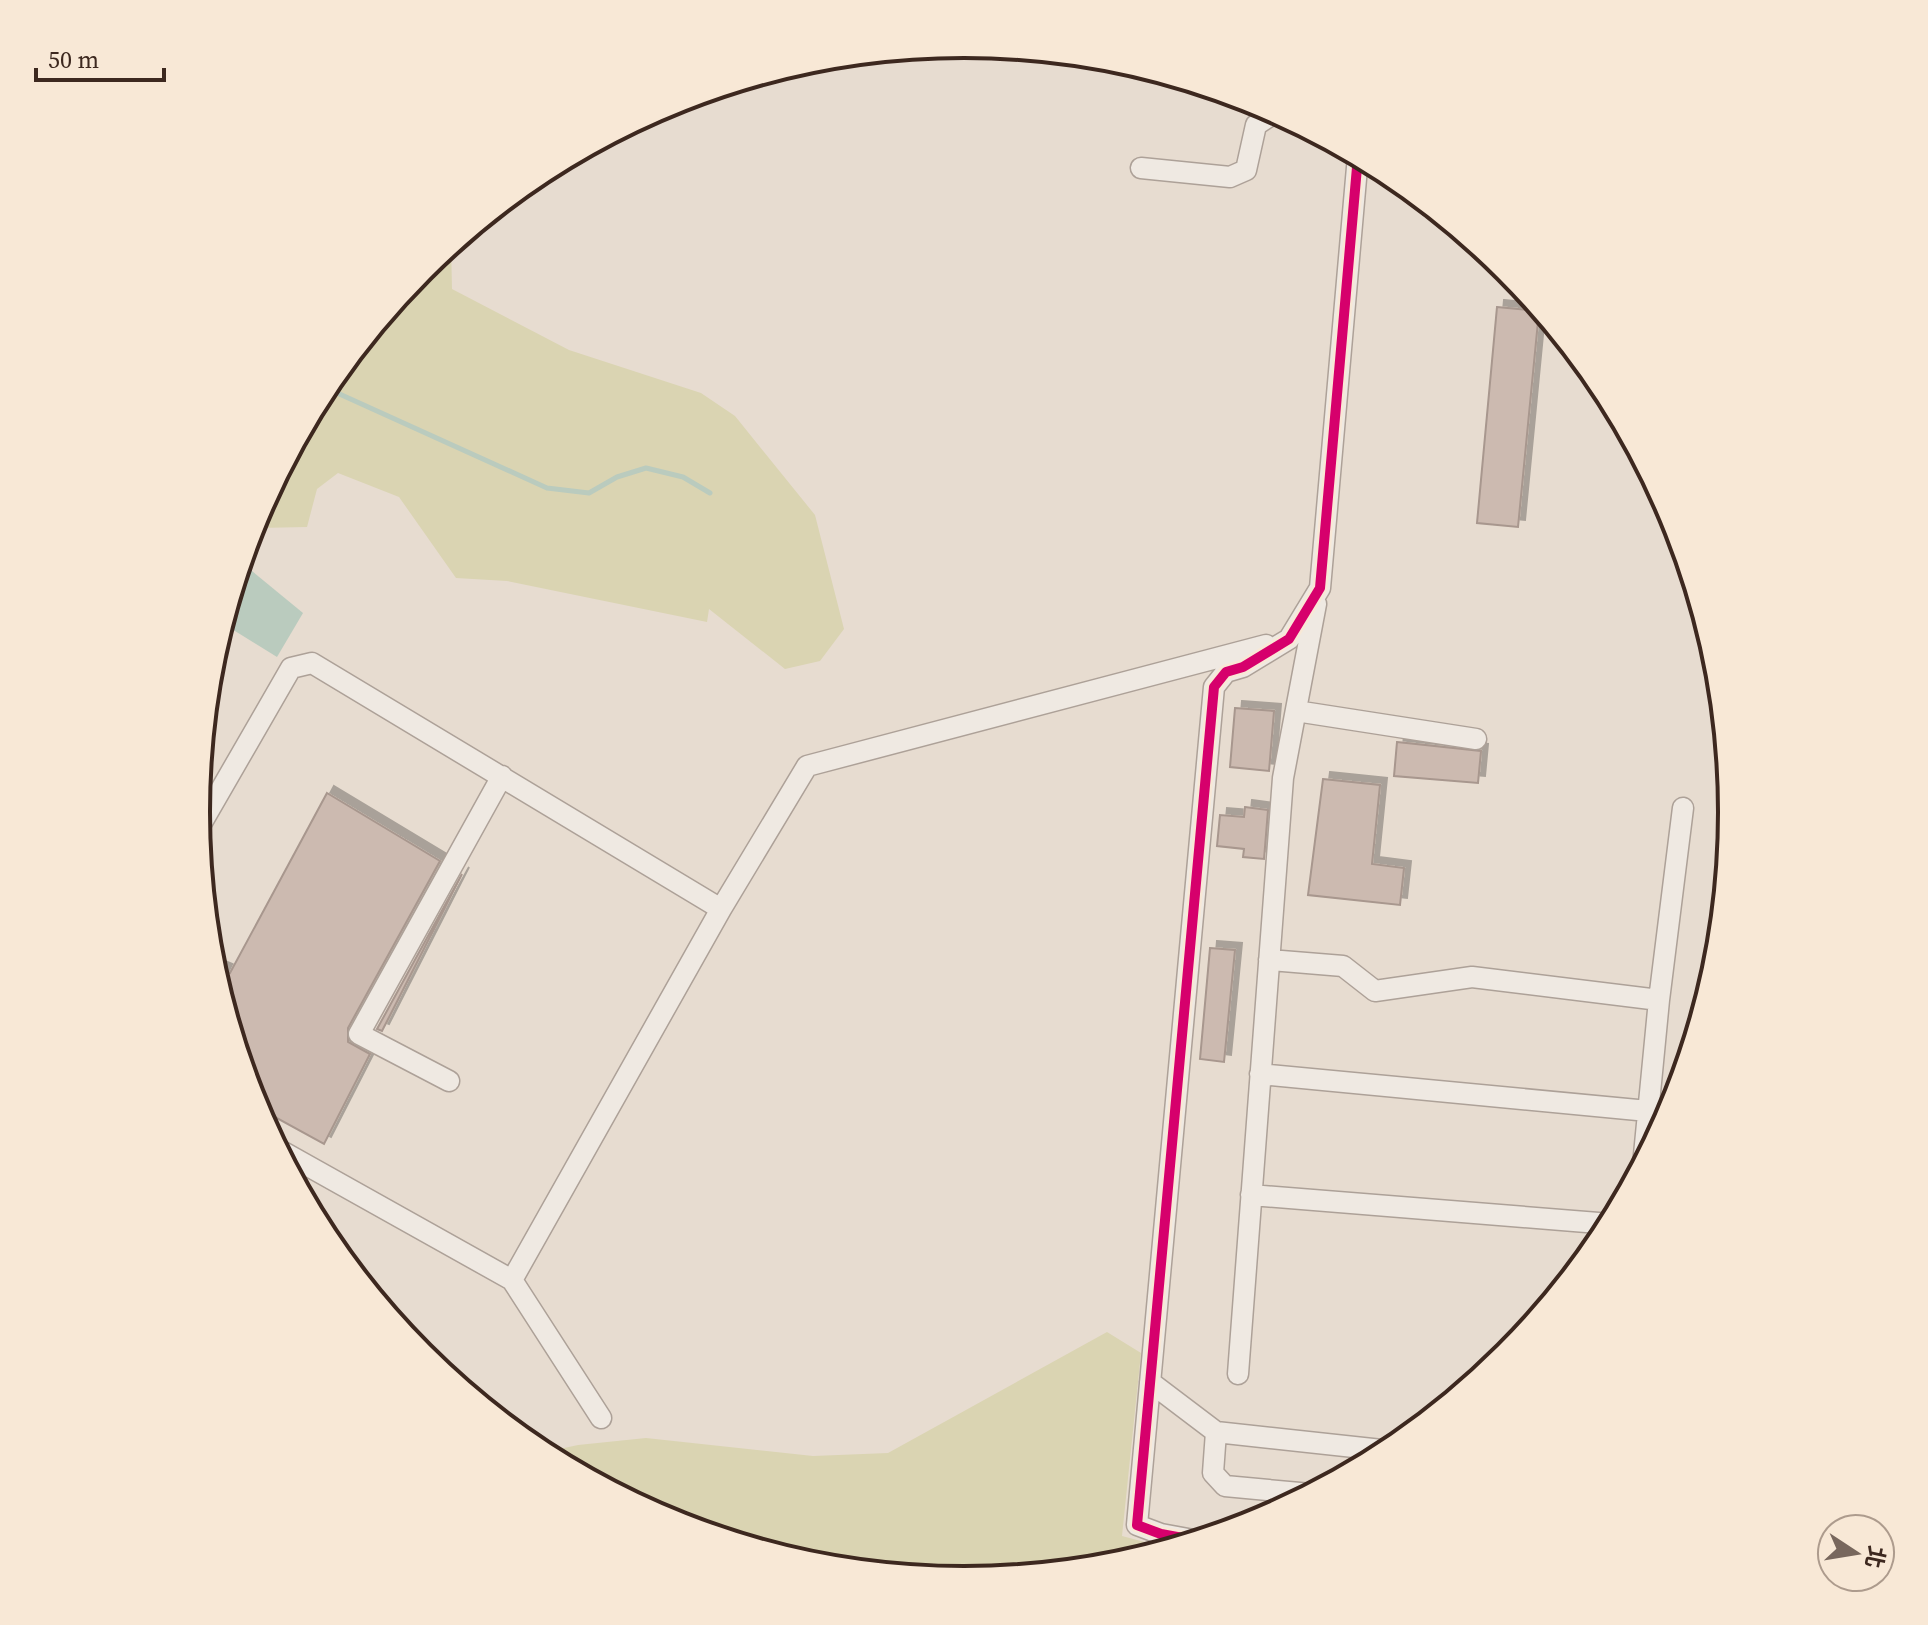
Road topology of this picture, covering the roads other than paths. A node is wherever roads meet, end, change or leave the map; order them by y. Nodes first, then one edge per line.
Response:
1 (1264, 120) edge
2 (1141, 168) dead end
3 (1357, 169) edge
4 (1320, 588) junction
5 (1289, 639) junction
6 (1296, 711) junction
7 (1476, 739) dead end
8 (502, 776) junction
9 (210, 808) edge
10 (1683, 808) dead end
11 (721, 909) junction
12 (1269, 960) junction
13 (1659, 1000) junction
14 (1260, 1074) junction
15 (449, 1081) dead end
16 (1648, 1111) junction
17 (1646, 1135) edge
18 (293, 1158) edge
19 (1251, 1195) junction
20 (1597, 1223) edge
21 (512, 1280) junction
22 (1238, 1374) dead end
23 (1150, 1382) junction
24 (601, 1418) dead end
25 (1216, 1432) junction
26 (1369, 1449) edge
27 (1291, 1492) edge
28 (1174, 1536) edge

1 - 2 street
3 - 4 street
4 - 5 street
4 - 6 street
5 - 11 street
5 - 23 street
6 - 7 street
6 - 12 street
8 - 9 street
8 - 11 street
8 - 15 street
10 - 13 street
11 - 21 street
12 - 13 street
12 - 14 street
13 - 16 street
14 - 16 street
14 - 19 street
16 - 17 street
18 - 21 street
19 - 20 street
19 - 22 street
21 - 24 street
23 - 25 street
23 - 28 street
25 - 26 street
25 - 27 street

